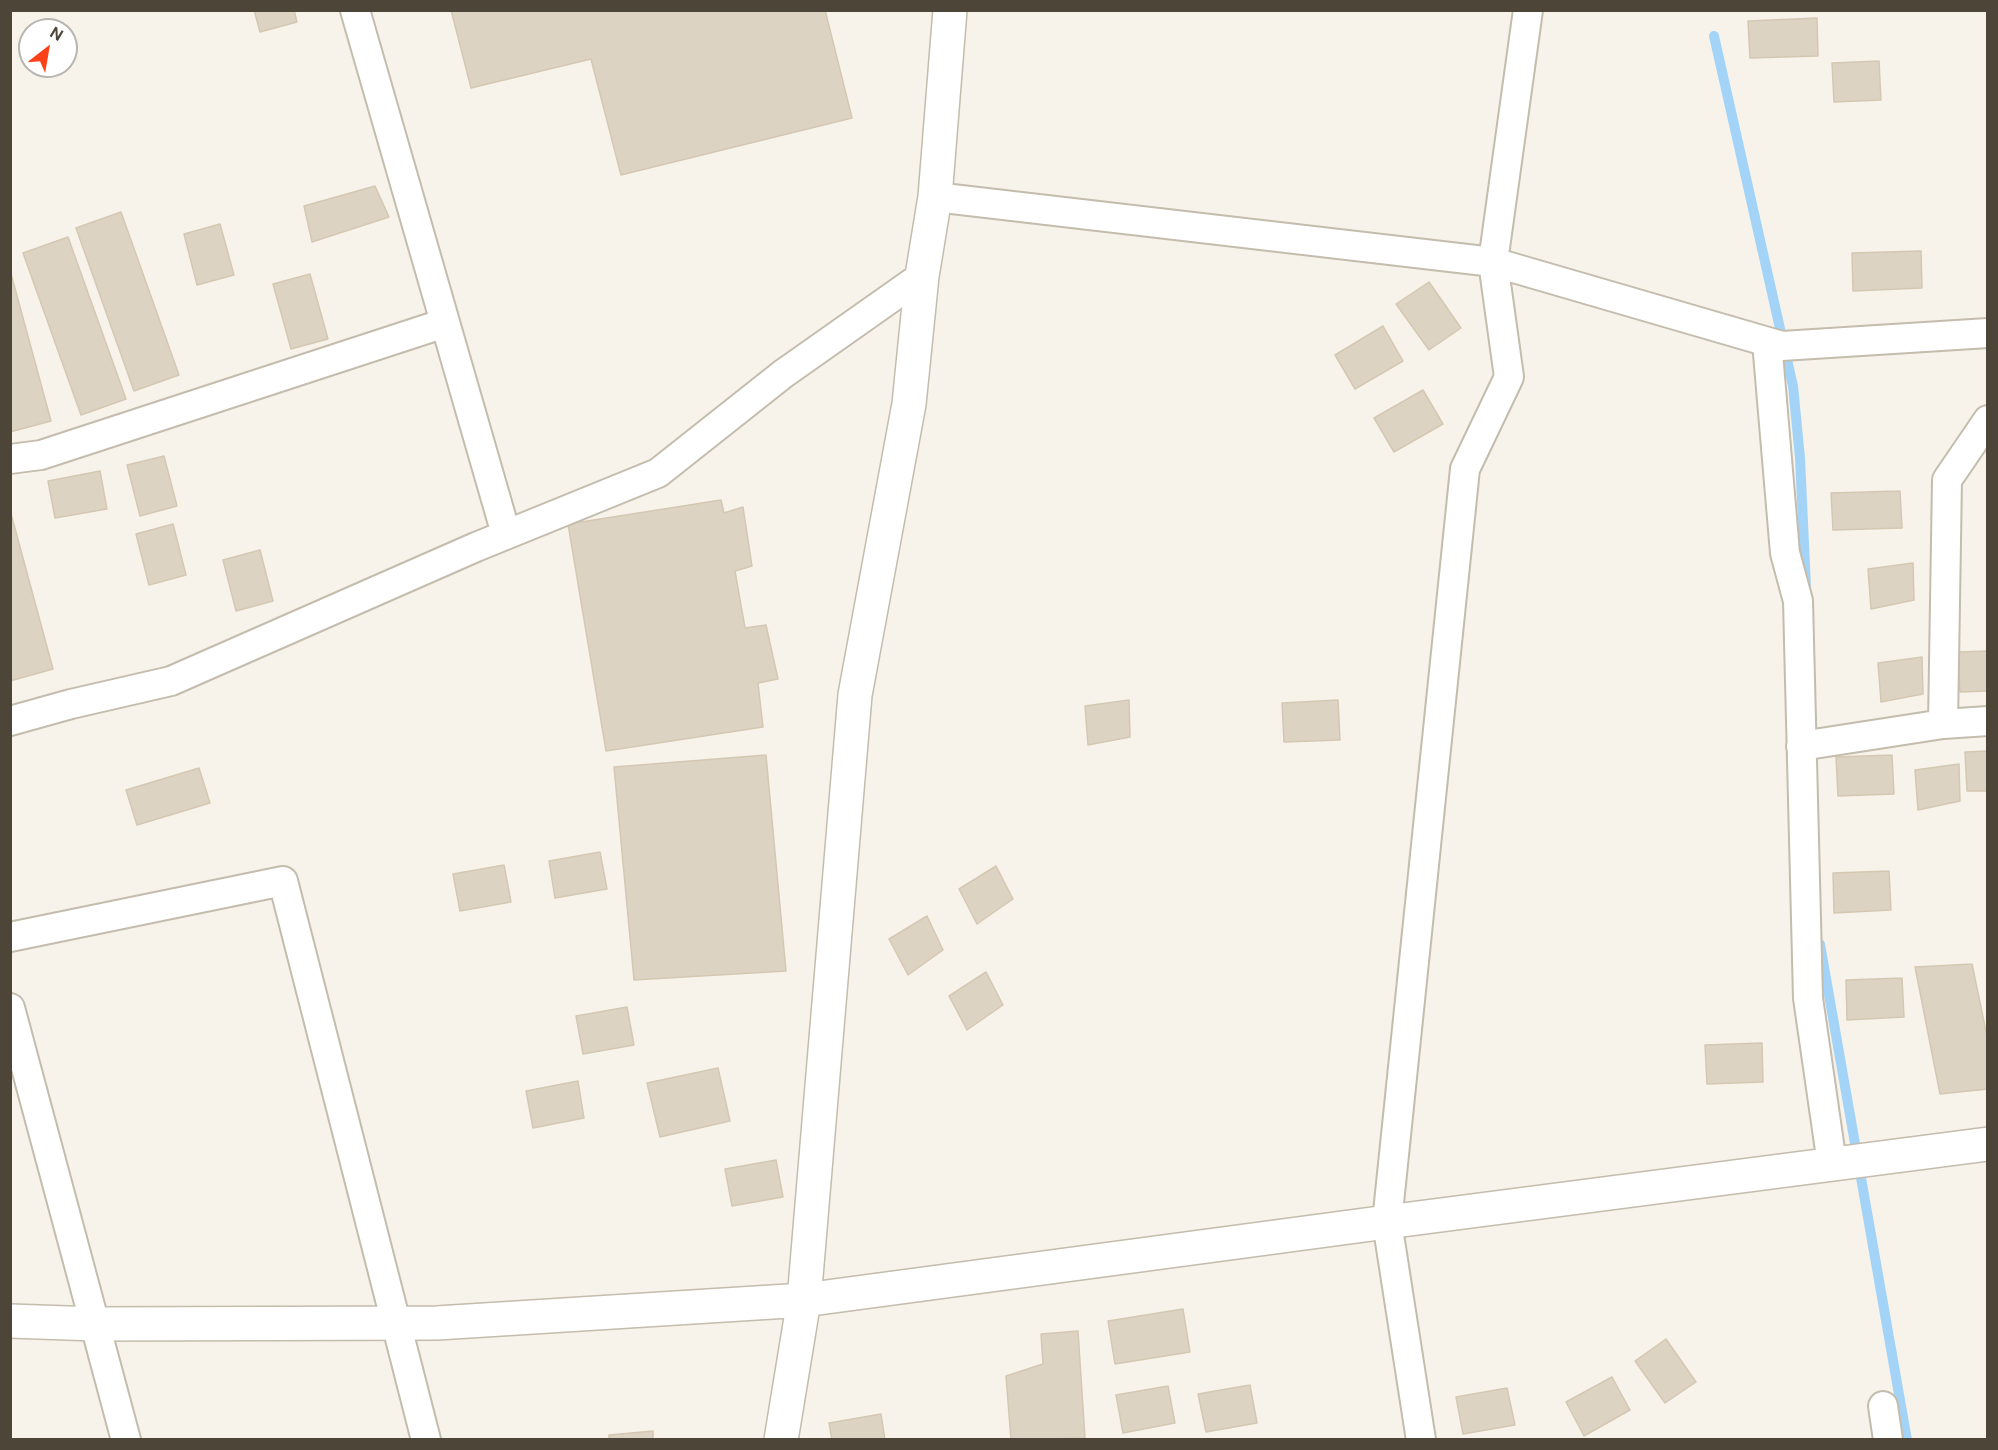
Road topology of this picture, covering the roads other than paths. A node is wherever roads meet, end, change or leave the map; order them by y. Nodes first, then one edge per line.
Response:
1 (355, 10) edge
2 (950, 10) edge
3 (1528, 10) edge
4 (935, 197) junction
5 (1493, 261) junction
6 (922, 276) junction
7 (445, 323) junction
8 (1988, 333) edge
9 (1785, 344) junction
10 (1988, 420) edge
11 (10, 459) edge
12 (506, 534) junction
13 (10, 721) edge
14 (1988, 721) edge
15 (1942, 724) junction
16 (1802, 746) junction
17 (10, 937) edge
18 (10, 1008) edge
19 (1988, 1144) edge
20 (1834, 1164) junction
21 (1387, 1222) junction
22 (804, 1300) junction
23 (10, 1321) edge
24 (394, 1323) junction
25 (96, 1324) junction
26 (1884, 1406) dead end
27 (126, 1440) edge
28 (426, 1440) edge
29 (781, 1440) edge
30 (1420, 1440) edge
31 (1888, 1440) edge

1 - 7 street
2 - 4 street
3 - 5 street
4 - 5 street
4 - 6 street
5 - 9 street
5 - 21 street
6 - 12 street
6 - 22 street
7 - 11 street
7 - 12 street
8 - 9 street
9 - 16 street
10 - 15 street
12 - 13 street
14 - 15 street
15 - 16 street
16 - 20 street
17 - 24 street
18 - 25 street
19 - 20 street
20 - 21 street
21 - 22 street
21 - 30 street
22 - 24 street
22 - 29 street
23 - 25 street
24 - 25 street
24 - 28 street
25 - 27 street
26 - 31 street

